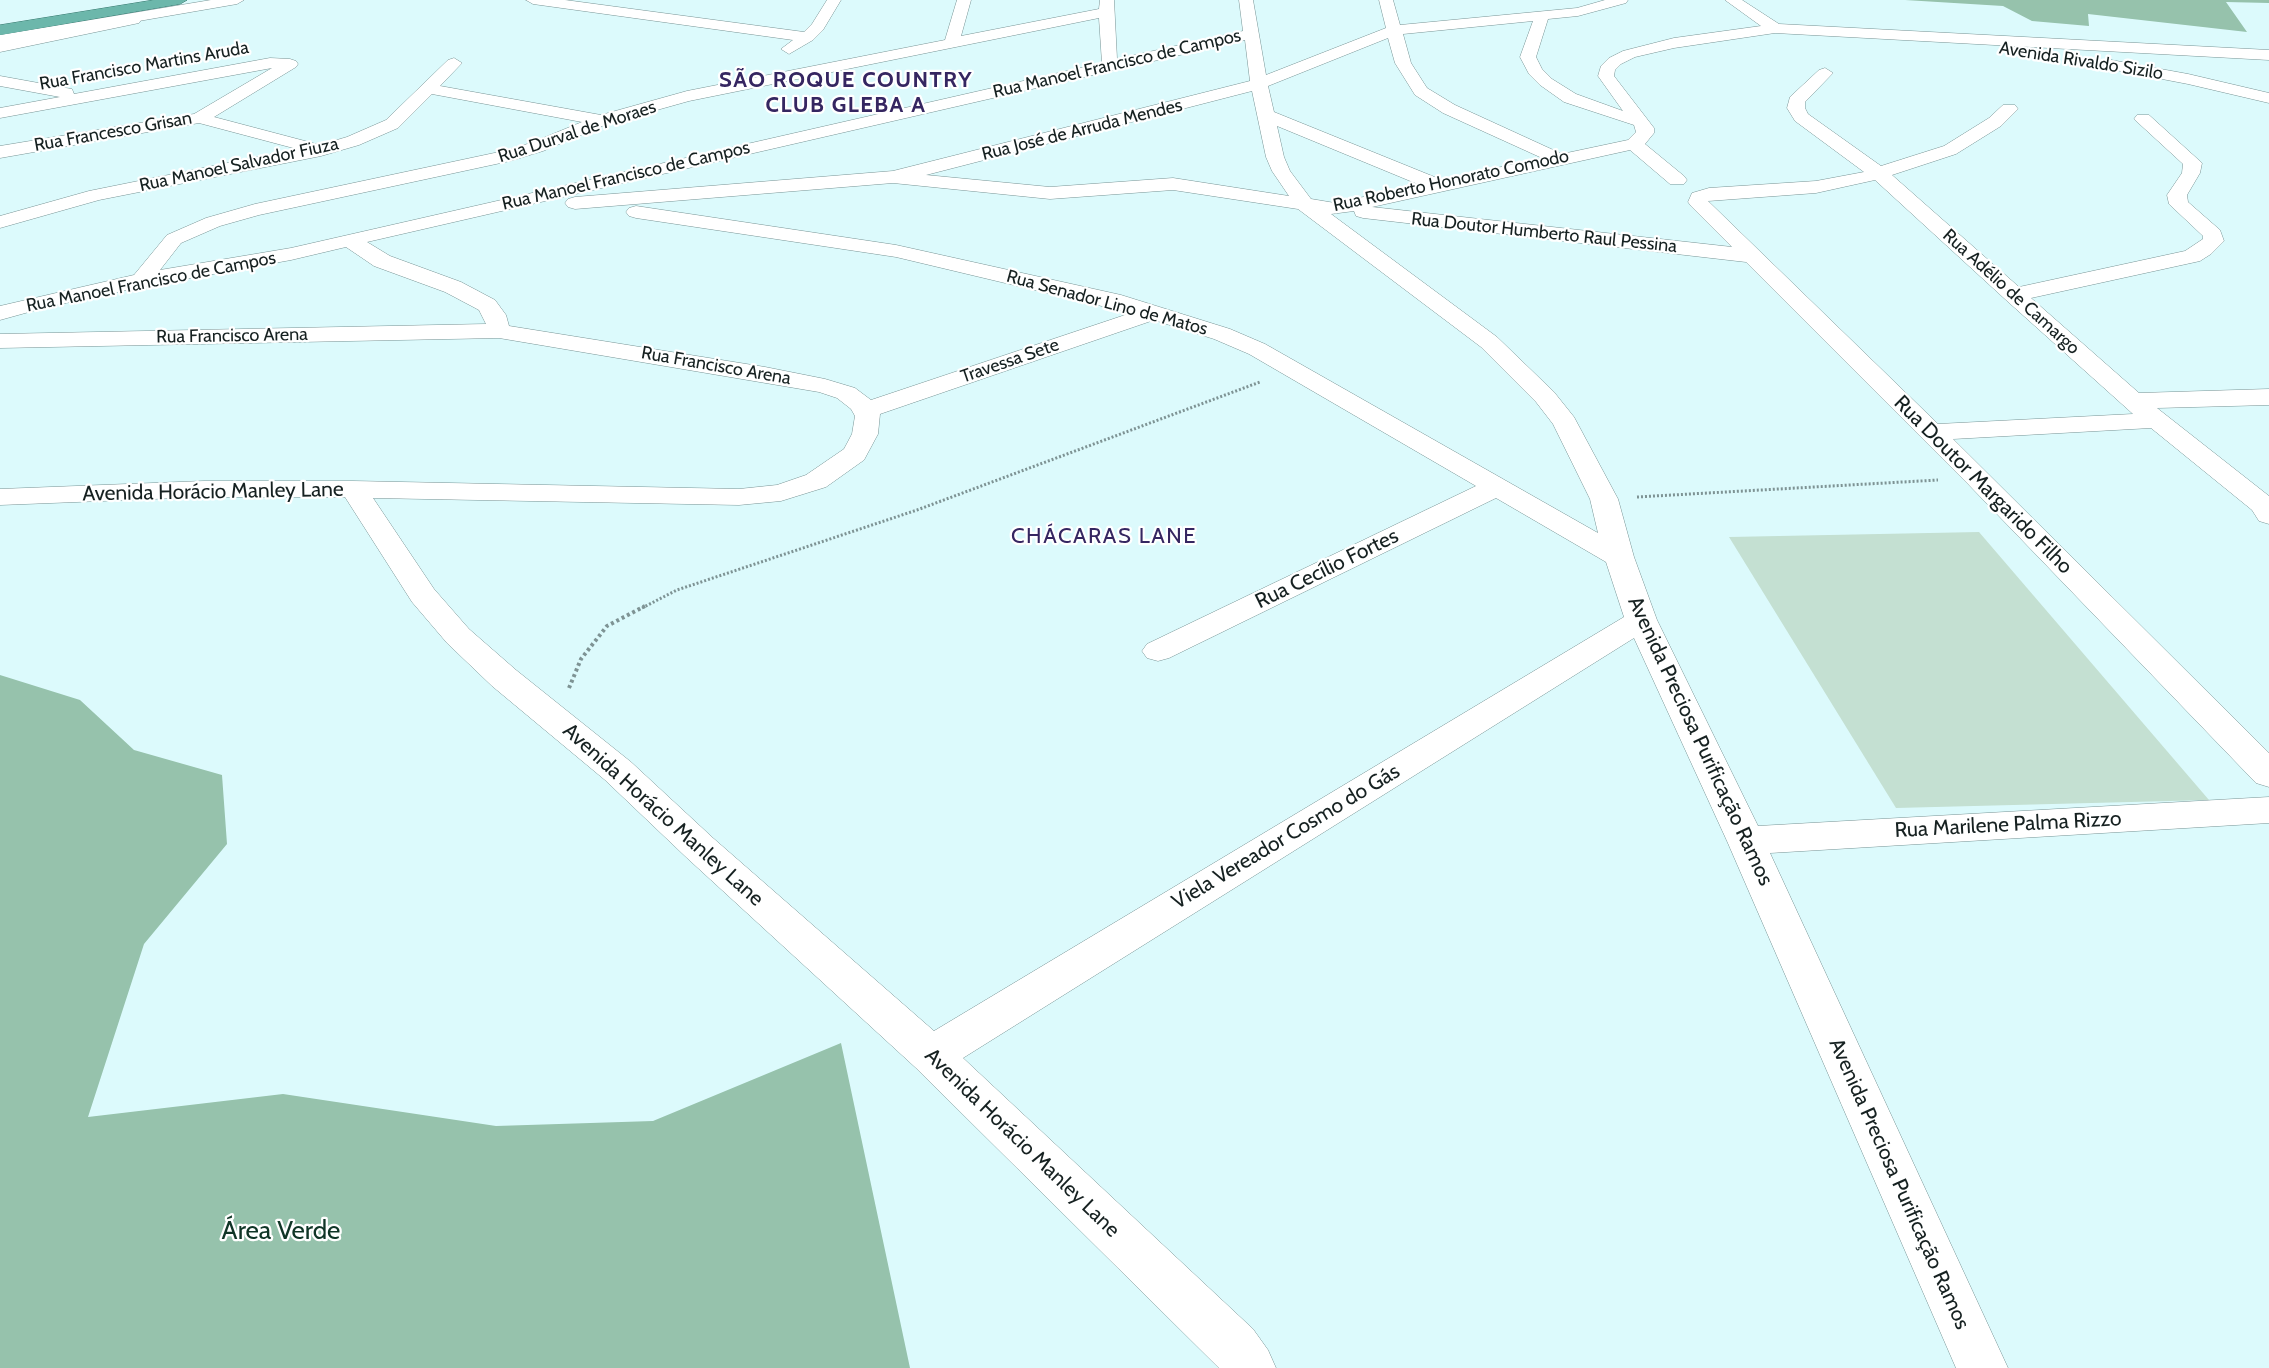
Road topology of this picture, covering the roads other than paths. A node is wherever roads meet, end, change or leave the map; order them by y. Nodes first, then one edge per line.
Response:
1 (135, 0) edge
2 (237, 0) edge
3 (532, 0) edge
4 (834, 0) edge
5 (964, 0) edge
6 (1246, 0) edge
7 (1386, 0) edge
8 (1621, 0) edge
9 (1732, 0) edge
10 (185, 4) edge
11 (1106, 6) edge
12 (685, 7) dead end
13 (1542, 16) junction
14 (674, 20) junction
15 (0, 24) edge
16 (1775, 28) junction
17 (0, 30) edge
18 (1394, 30) junction
19 (1251, 34) junction
20 (1892, 34) junction
21 (808, 37) junction
22 (0, 40) edge
23 (952, 42) junction
24 (0, 47) edge
25 (2269, 55) edge
26 (777, 56) dead end
27 (454, 63) dead end
28 (757, 65) dead end
29 (1110, 66) junction
30 (286, 68) joint
31 (1825, 73) dead end
32 (0, 81) edge
33 (1258, 84) junction
34 (429, 89) junction
35 (87, 96) junction
36 (687, 96) junction
37 (2269, 98) edge
38 (2009, 109) dead end
39 (0, 113) edge
40 (1268, 116) junction
41 (199, 118) junction
42 (2144, 119) dead end
43 (601, 120) junction
44 (1642, 122) junction
45 (1634, 144) junction
46 (321, 150) junction
47 (0, 153) edge
48 (1558, 159) junction
49 (1878, 173) junction
50 (894, 177) junction
51 (1677, 180) dead end
52 (1440, 186) junction
53 (532, 197) junction
54 (578, 204) junction
55 (1319, 207) junction
56 (0, 222) edge
57 (349, 240) junction
58 (1754, 256) junction
59 (141, 280) junction
60 (2014, 295) junction
61 (1155, 312) junction
62 (0, 313) edge
63 (499, 331) junction
64 (0, 341) edge
65 (2269, 397) edge
66 (2133, 401) junction
67 (865, 411) junction
68 (2157, 420) junction
69 (1932, 432) junction
70 (1496, 487) junction
71 (353, 489) junction
72 (0, 497) edge
73 (2267, 508) edge
74 (1619, 557) junction
75 (1641, 620) junction
76 (1158, 651) dead end
77 (2269, 774) edge
78 (2269, 810) edge
79 (1746, 841) junction
80 (931, 1055) junction
81 (1250, 1368) edge
82 (1982, 1368) edge

1 - 15 highway
2 - 10 street
3 - 14 street
4 - 21 street
5 - 23 street
6 - 19 street
7 - 18 street
8 - 13 street, Rua José de Arruda Mendes
9 - 16 street
10 - 17 highway
10 - 22 street
10 - 24 street
11 - 23 street, Rua Durval de Moraes
11 - 29 street
12 - 14 street
13 - 18 street, Rua José de Arruda Mendes
13 - 44 street
14 - 21 street
16 - 20 street
16 - 44 street
18 - 33 street, Rua José de Arruda Mendes
18 - 48 street
19 - 29 street, Rua Manoel Francisco de Campos
19 - 33 street
20 - 25 street
20 - 37 street, Avenida Rivaldo Sizilo
21 - 26 street
23 - 36 street, Rua Durval de Moraes
27 - 34 street, Rua Manoel Salvador Fiuza
28 - 36 street
29 - 53 street, Rua Manoel Francisco de Campos
30 - 35 street, Rua Francisco Martins Aruda
30 - 41 street, Rua Francesco Grisan
31 - 49 street, Rua Adélio de Camargo
32 - 35 street
33 - 40 street
33 - 50 street, Rua José de Arruda Mendes
34 - 43 street
34 - 46 street, Rua Manoel Salvador Fiuza
35 - 39 street, Rua Francisco Martins Aruda
36 - 43 street, Rua Durval de Moraes
38 - 49 street
40 - 52 street
40 - 55 street
41 - 46 street
41 - 47 street, Rua Francesco Grisan
42 - 60 street
43 - 59 street, Rua Durval de Moraes
44 - 45 street
45 - 48 street, Rua Roberto Honorato Comodo
45 - 51 street
46 - 56 street, Rua Manoel Salvador Fiuza
48 - 52 street, Rua Roberto Honorato Comodo
49 - 58 street, Rua Doutor Margarido Filho
49 - 60 street, Rua Adélio de Camargo
50 - 54 street, Rua José de Arruda Mendes
50 - 55 street, Rua Roberto Honorato Comodo
52 - 55 street, Rua Roberto Honorato Comodo
53 - 54 street, Rua José de Arruda Mendes
53 - 57 street, Rua Manoel Francisco de Campos
54 - 61 street, Rua Senador Lino de Matos
55 - 58 street, Rua Doutor Humberto Raul Pessina
55 - 74 street, Avenida Preciosa Purificação Ramos
57 - 59 street, Rua Manoel Francisco de Campos
57 - 63 street
58 - 69 street, Rua Doutor Margarido Filho
59 - 62 street, Rua Manoel Francisco de Campos
60 - 66 street, Rua Adélio de Camargo
61 - 67 street, Travessa Sete
61 - 70 street, Rua Senador Lino de Matos
63 - 64 street, Rua Francisco Arena
63 - 67 street, Rua Francisco Arena
65 - 66 street
66 - 68 street, Rua Adélio de Camargo
67 - 71 street
68 - 69 street
68 - 73 street, Rua Adélio de Camargo
69 - 77 street, Rua Doutor Margarido Filho
70 - 74 street, Rua Senador Lino de Matos
70 - 76 street, Rua Cecílio Fortes
71 - 72 street, Avenida Horácio Manley Lane
71 - 80 street, Avenida Horácio Manley Lane
74 - 75 street, Avenida Preciosa Purificação Ramos
75 - 79 street, Avenida Preciosa Purificação Ramos
75 - 80 street, Viela Vereador Cosmo do Gás
78 - 79 street, Rua Marilene Palma Rizzo
79 - 82 street, Avenida Preciosa Purificação Ramos
80 - 81 street, Avenida Horácio Manley Lane

